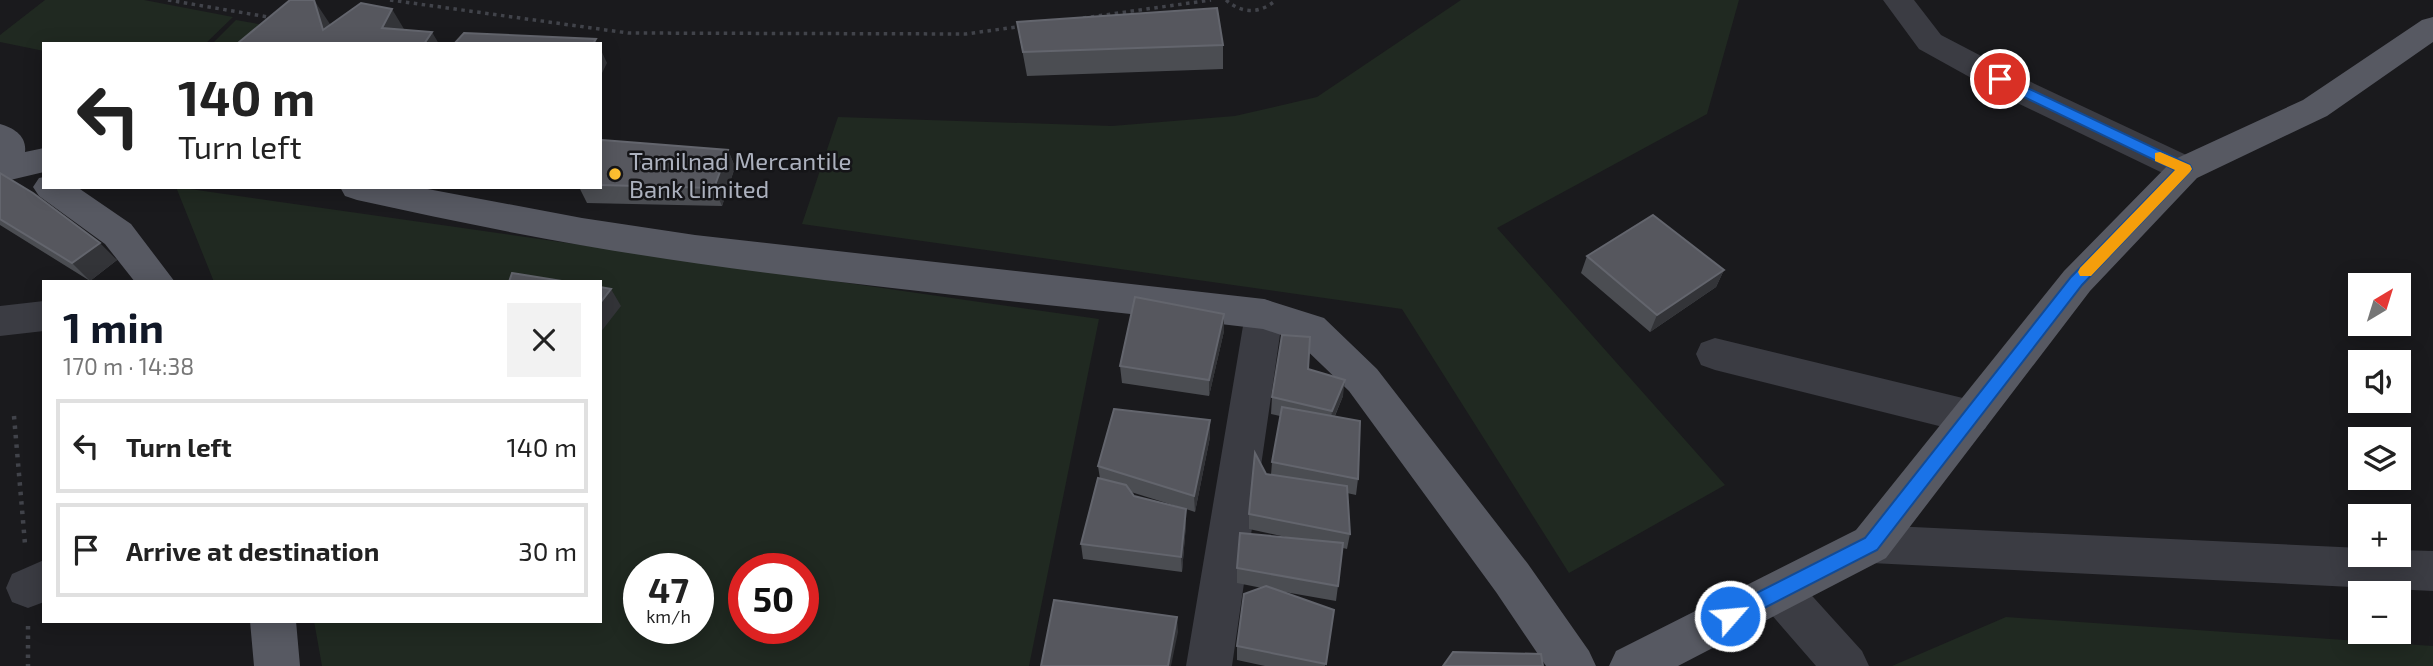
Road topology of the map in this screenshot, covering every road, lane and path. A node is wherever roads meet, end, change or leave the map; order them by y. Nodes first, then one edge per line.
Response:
1 (168, 0) edge
2 (390, 0) edge
3 (1211, 0) edge
4 (1226, 0) edge
5 (1276, 0) edge
6 (1898, 0) edge
7 (1075, 19) edge
8 (287, 20) edge
9 (1034, 24) edge
10 (2433, 27) edge
11 (2, 157) edge
12 (42, 160) edge
13 (2185, 169) junction
14 (42, 182) edge
15 (54, 189) edge
16 (366, 189) edge
17 (154, 280) edge
18 (1264, 314) junction
19 (42, 316) edge
20 (0, 321) edge
21 (1715, 354) dead end
22 (14, 416) dead end
23 (1971, 417) junction
24 (1871, 544) junction
25 (2433, 571) edge
26 (36, 584) edge
27 (1779, 591) junction
28 (273, 623) edge
29 (277, 666) edge
30 (1209, 666) edge
31 (1573, 666) edge
32 (1632, 666) edge
33 (1846, 666) edge

1 - 8 path
2 - 9 path
3 - 7 path
4 - 5 path
6 - 13 street
10 - 13 main road
11 - 12 main road
11 - 14 main road
13 - 23 main road
15 - 17 main road
16 - 18 main road
18 - 30 street
18 - 31 main road
19 - 20 street
21 - 23 street
22 - 26 path
23 - 24 main road
24 - 25 street
24 - 27 main road
27 - 32 main road
27 - 33 street
28 - 29 main road

